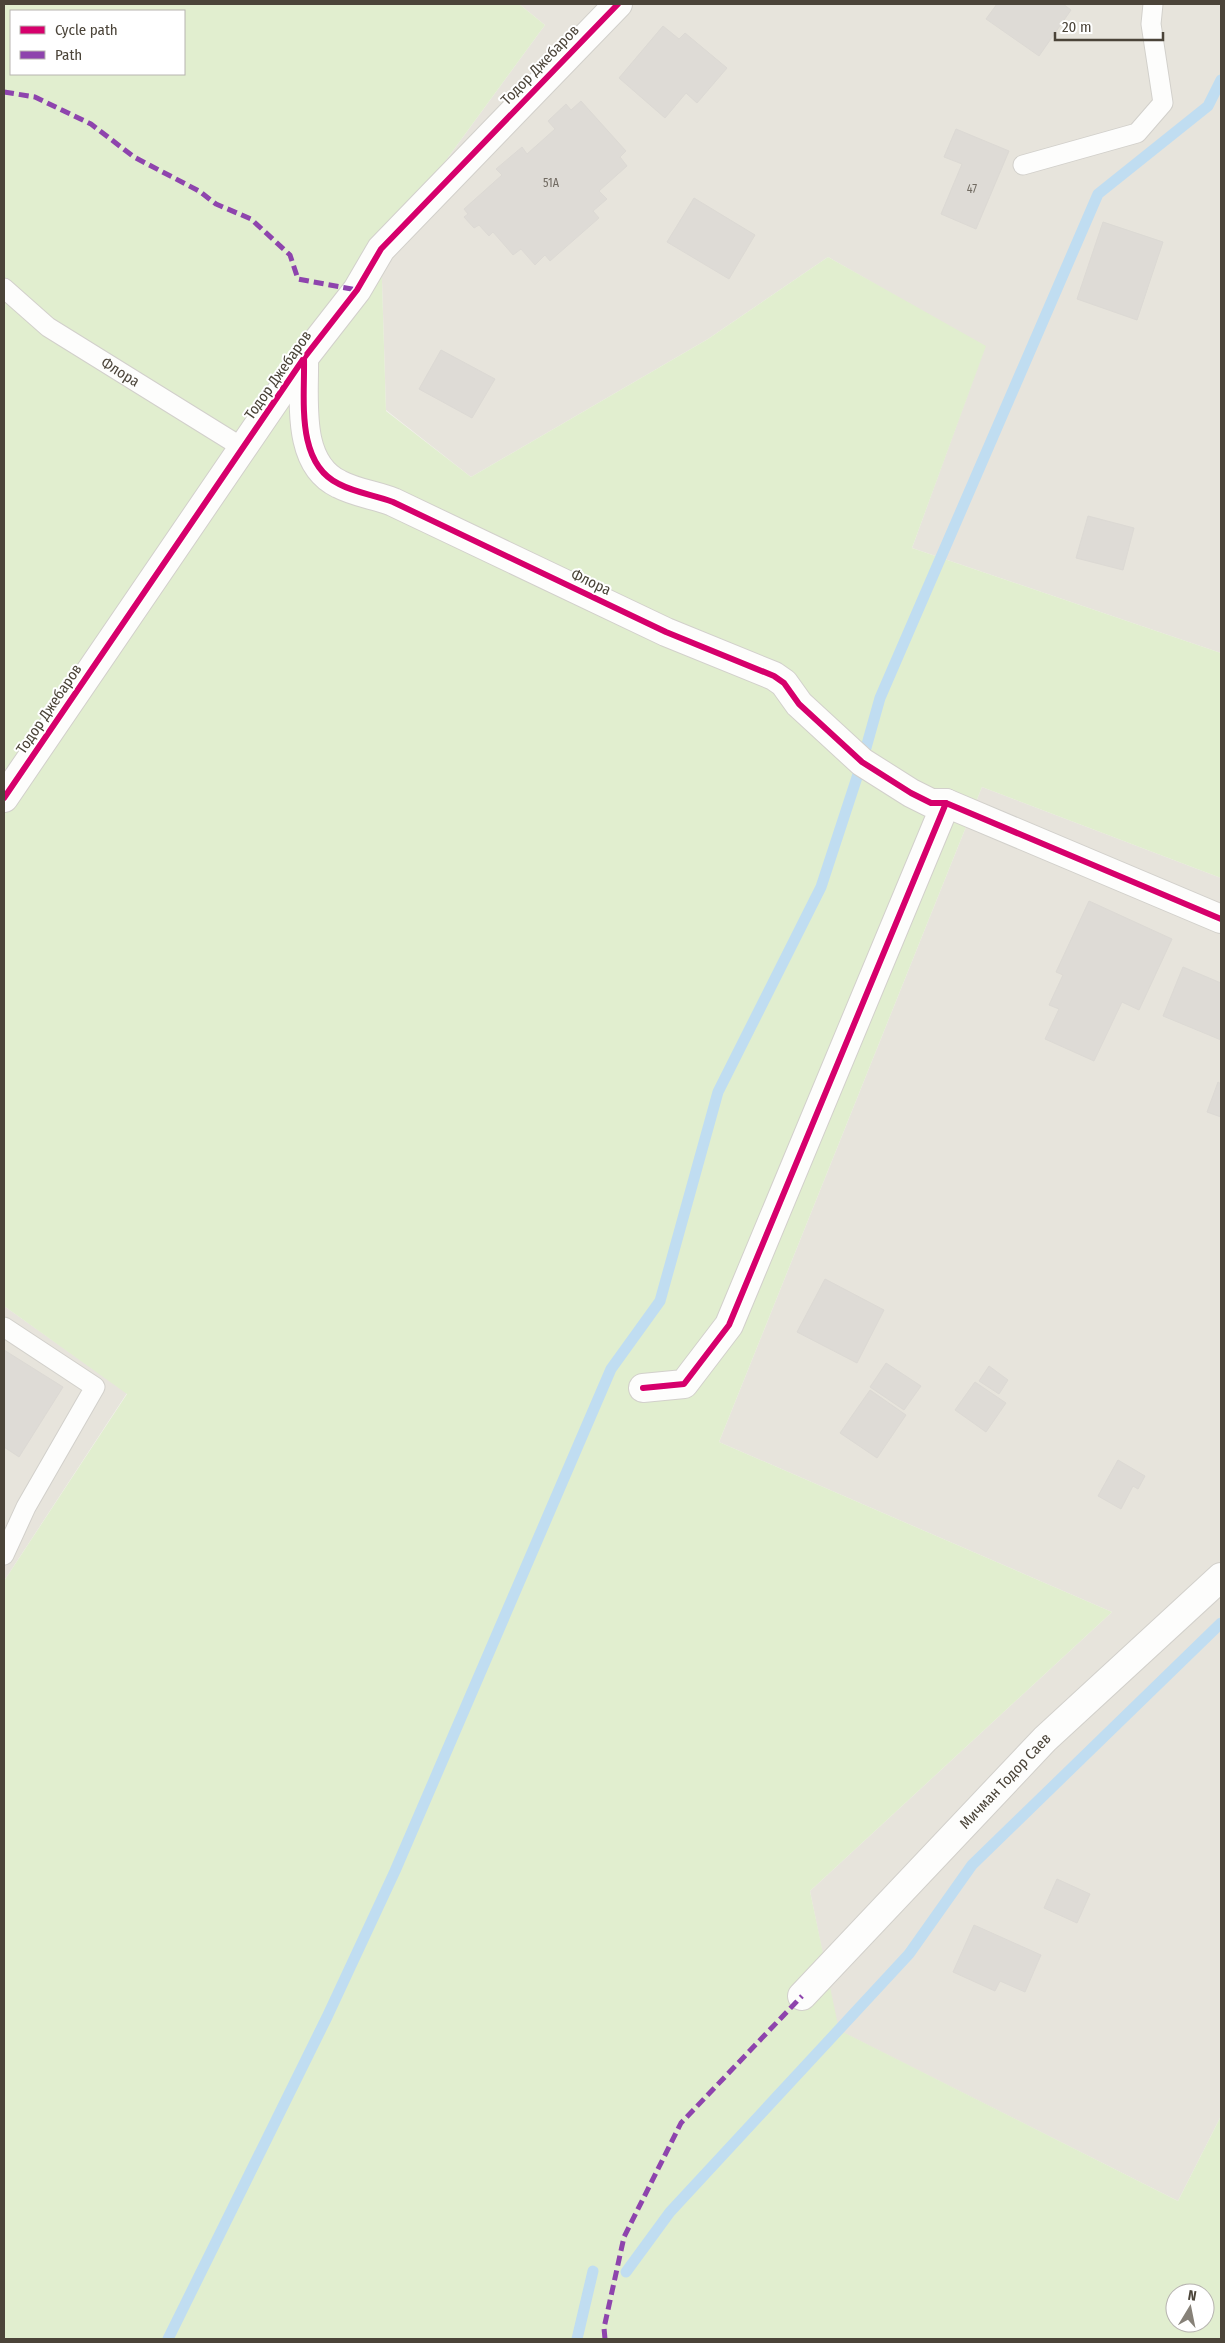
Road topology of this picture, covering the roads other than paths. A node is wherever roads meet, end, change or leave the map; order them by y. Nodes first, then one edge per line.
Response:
1 (618, 4) edge
2 (1153, 4) edge
3 (1023, 165) dead end
4 (4, 288) edge
5 (304, 358) junction
6 (243, 448) junction
7 (4, 798) edge
8 (938, 803) junction
9 (1221, 919) edge
10 (4, 1327) edge
11 (643, 1388) dead end
12 (4, 1555) edge
13 (1221, 1577) edge
14 (802, 1996) dead end

1 - 5 street, Тодор Джебаров
2 - 3 lane
4 - 6 lane, Флора
5 - 6 street, Тодор Джебаров
5 - 8 street, Флора
6 - 7 street, Тодор Джебаров
8 - 9 street, Флора
8 - 11 street
10 - 12 lane
13 - 14 street, Мичман Тодор Саев

